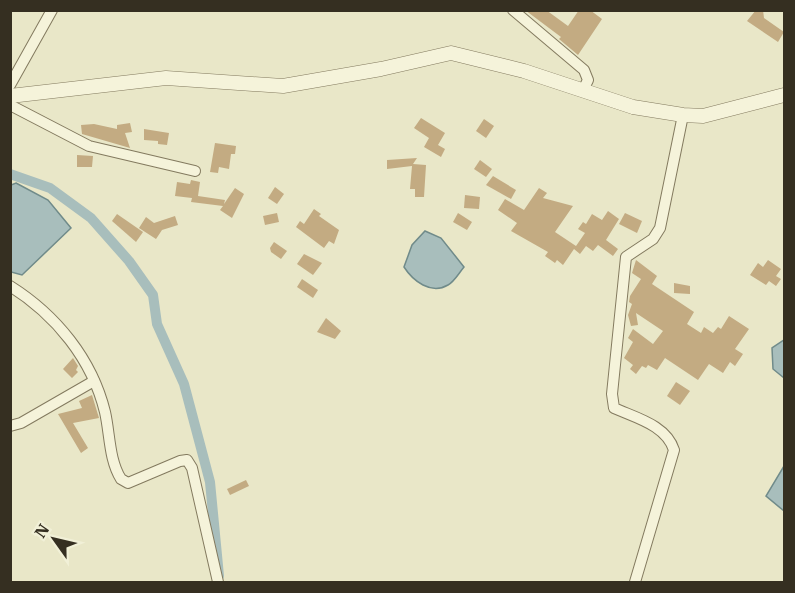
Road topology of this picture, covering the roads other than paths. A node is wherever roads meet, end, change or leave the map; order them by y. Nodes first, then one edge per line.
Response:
1 (52, 10) edge
2 (513, 10) edge
3 (10, 85) edge
4 (583, 90) junction
5 (784, 95) edge
6 (10, 96) edge
7 (10, 105) edge
8 (683, 115) junction
9 (195, 171) dead end
10 (10, 286) edge
11 (94, 381) junction
12 (10, 426) edge
13 (218, 582) edge
14 (635, 582) edge

1 - 3 street
2 - 4 street
4 - 6 street
4 - 8 street
5 - 8 street
7 - 9 street
8 - 14 street
10 - 11 street
11 - 12 street
11 - 13 street

